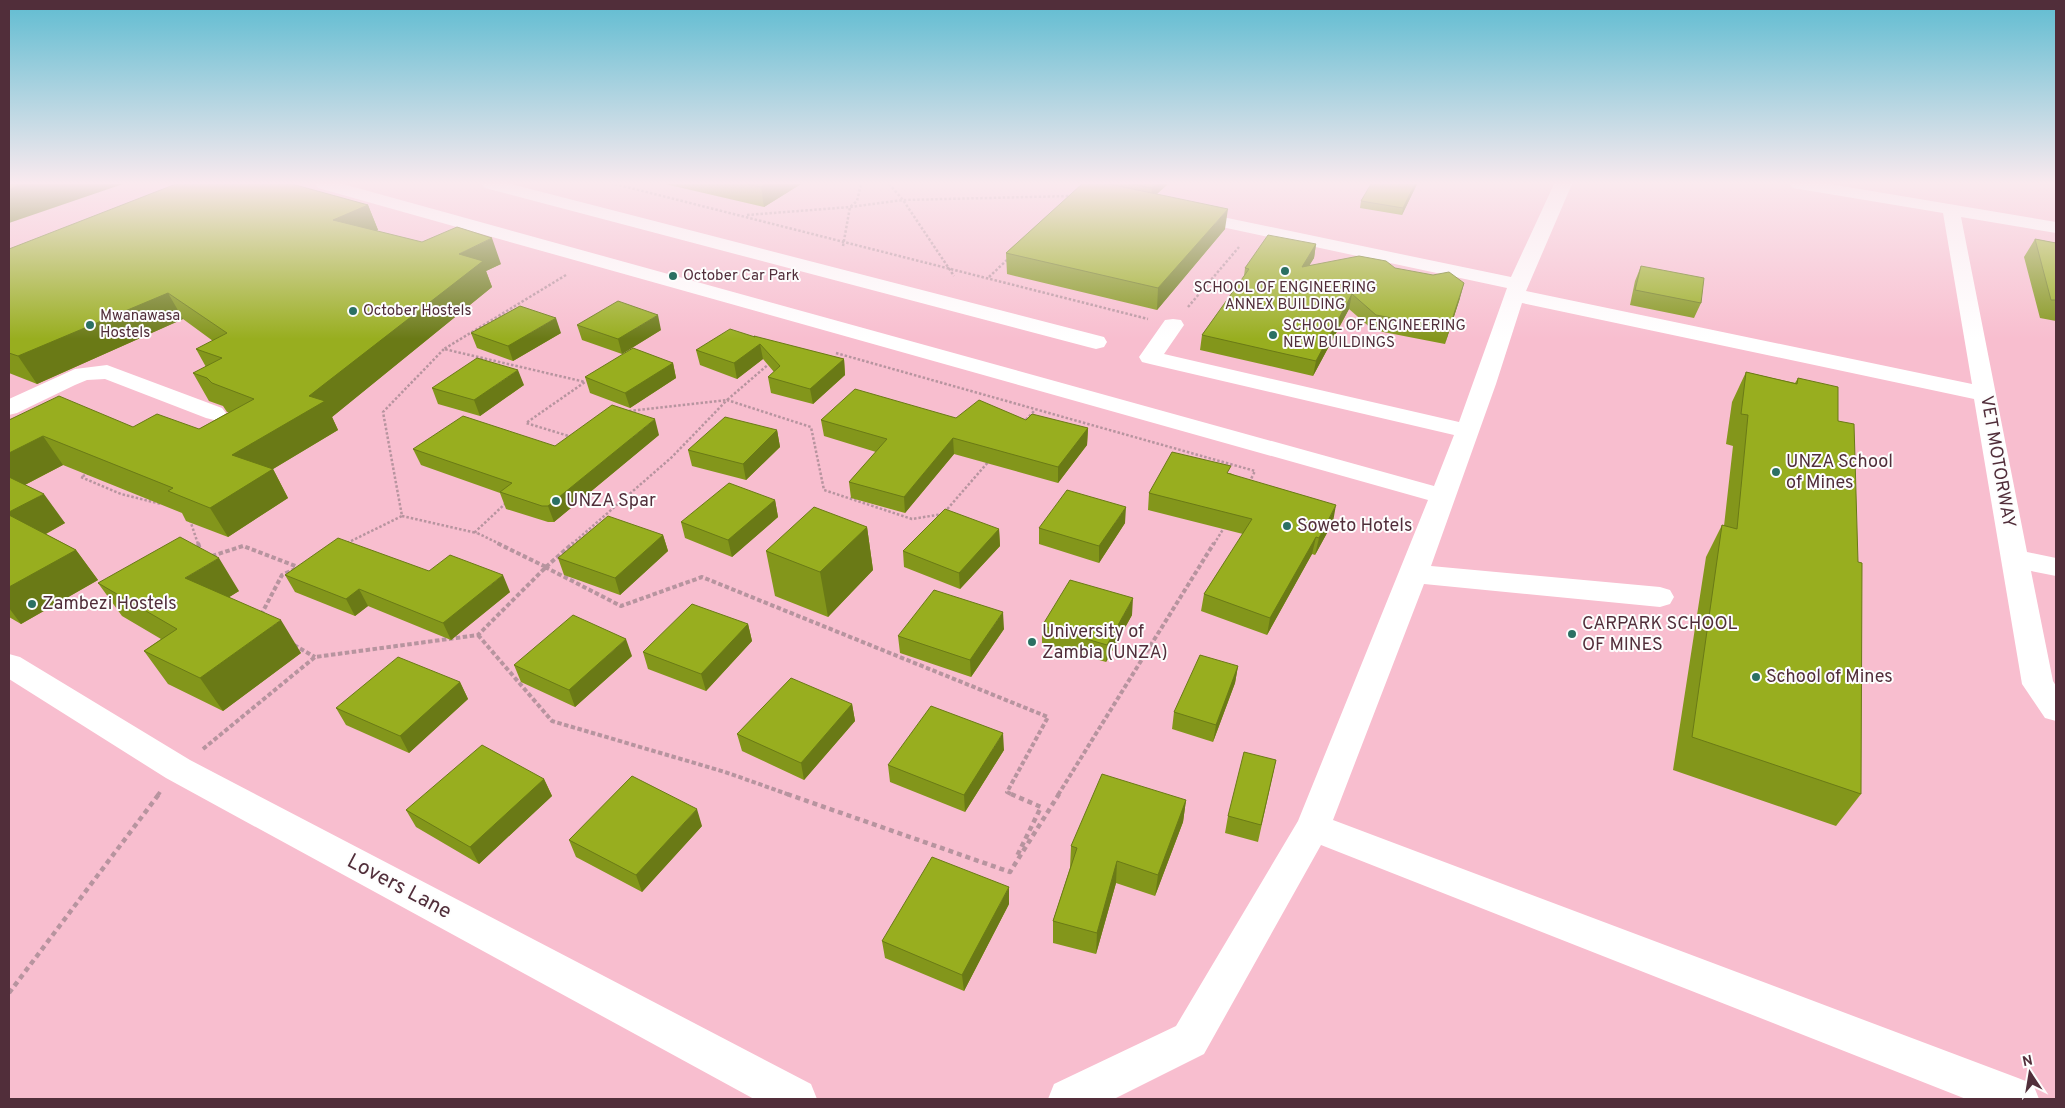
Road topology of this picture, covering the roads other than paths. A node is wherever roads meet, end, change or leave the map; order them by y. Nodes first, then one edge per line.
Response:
1 (509, 236) edge
2 (690, 236) edge
3 (1287, 236) edge
4 (1540, 236) edge
5 (1956, 236) edge
6 (1516, 290) junction
7 (1173, 325) road end
8 (1096, 342) dead end
9 (1985, 394) junction
10 (9, 408) edge
11 (214, 413) dead end
12 (1467, 431) junction
13 (1442, 496) junction
14 (2015, 558) junction
15 (2056, 567) edge
16 (1414, 574) junction
17 (1660, 597) dead end
18 (9, 665) edge
19 (2056, 709) edge
20 (1314, 827) junction
21 (796, 1099) edge
22 (1070, 1099) edge
23 (2018, 1099) edge

1 - 13 street
2 - 8 street
3 - 6 street
4 - 6 street
5 - 9 street, VET MOTORWAY
6 - 9 street
6 - 12 street
7 - 12 street
9 - 14 street, VET MOTORWAY
10 - 11 street
12 - 13 street
13 - 16 street
14 - 15 street
14 - 19 street, VET MOTORWAY
16 - 17 street
16 - 20 street
18 - 21 street, Lovers Lane
20 - 22 street
20 - 23 street

